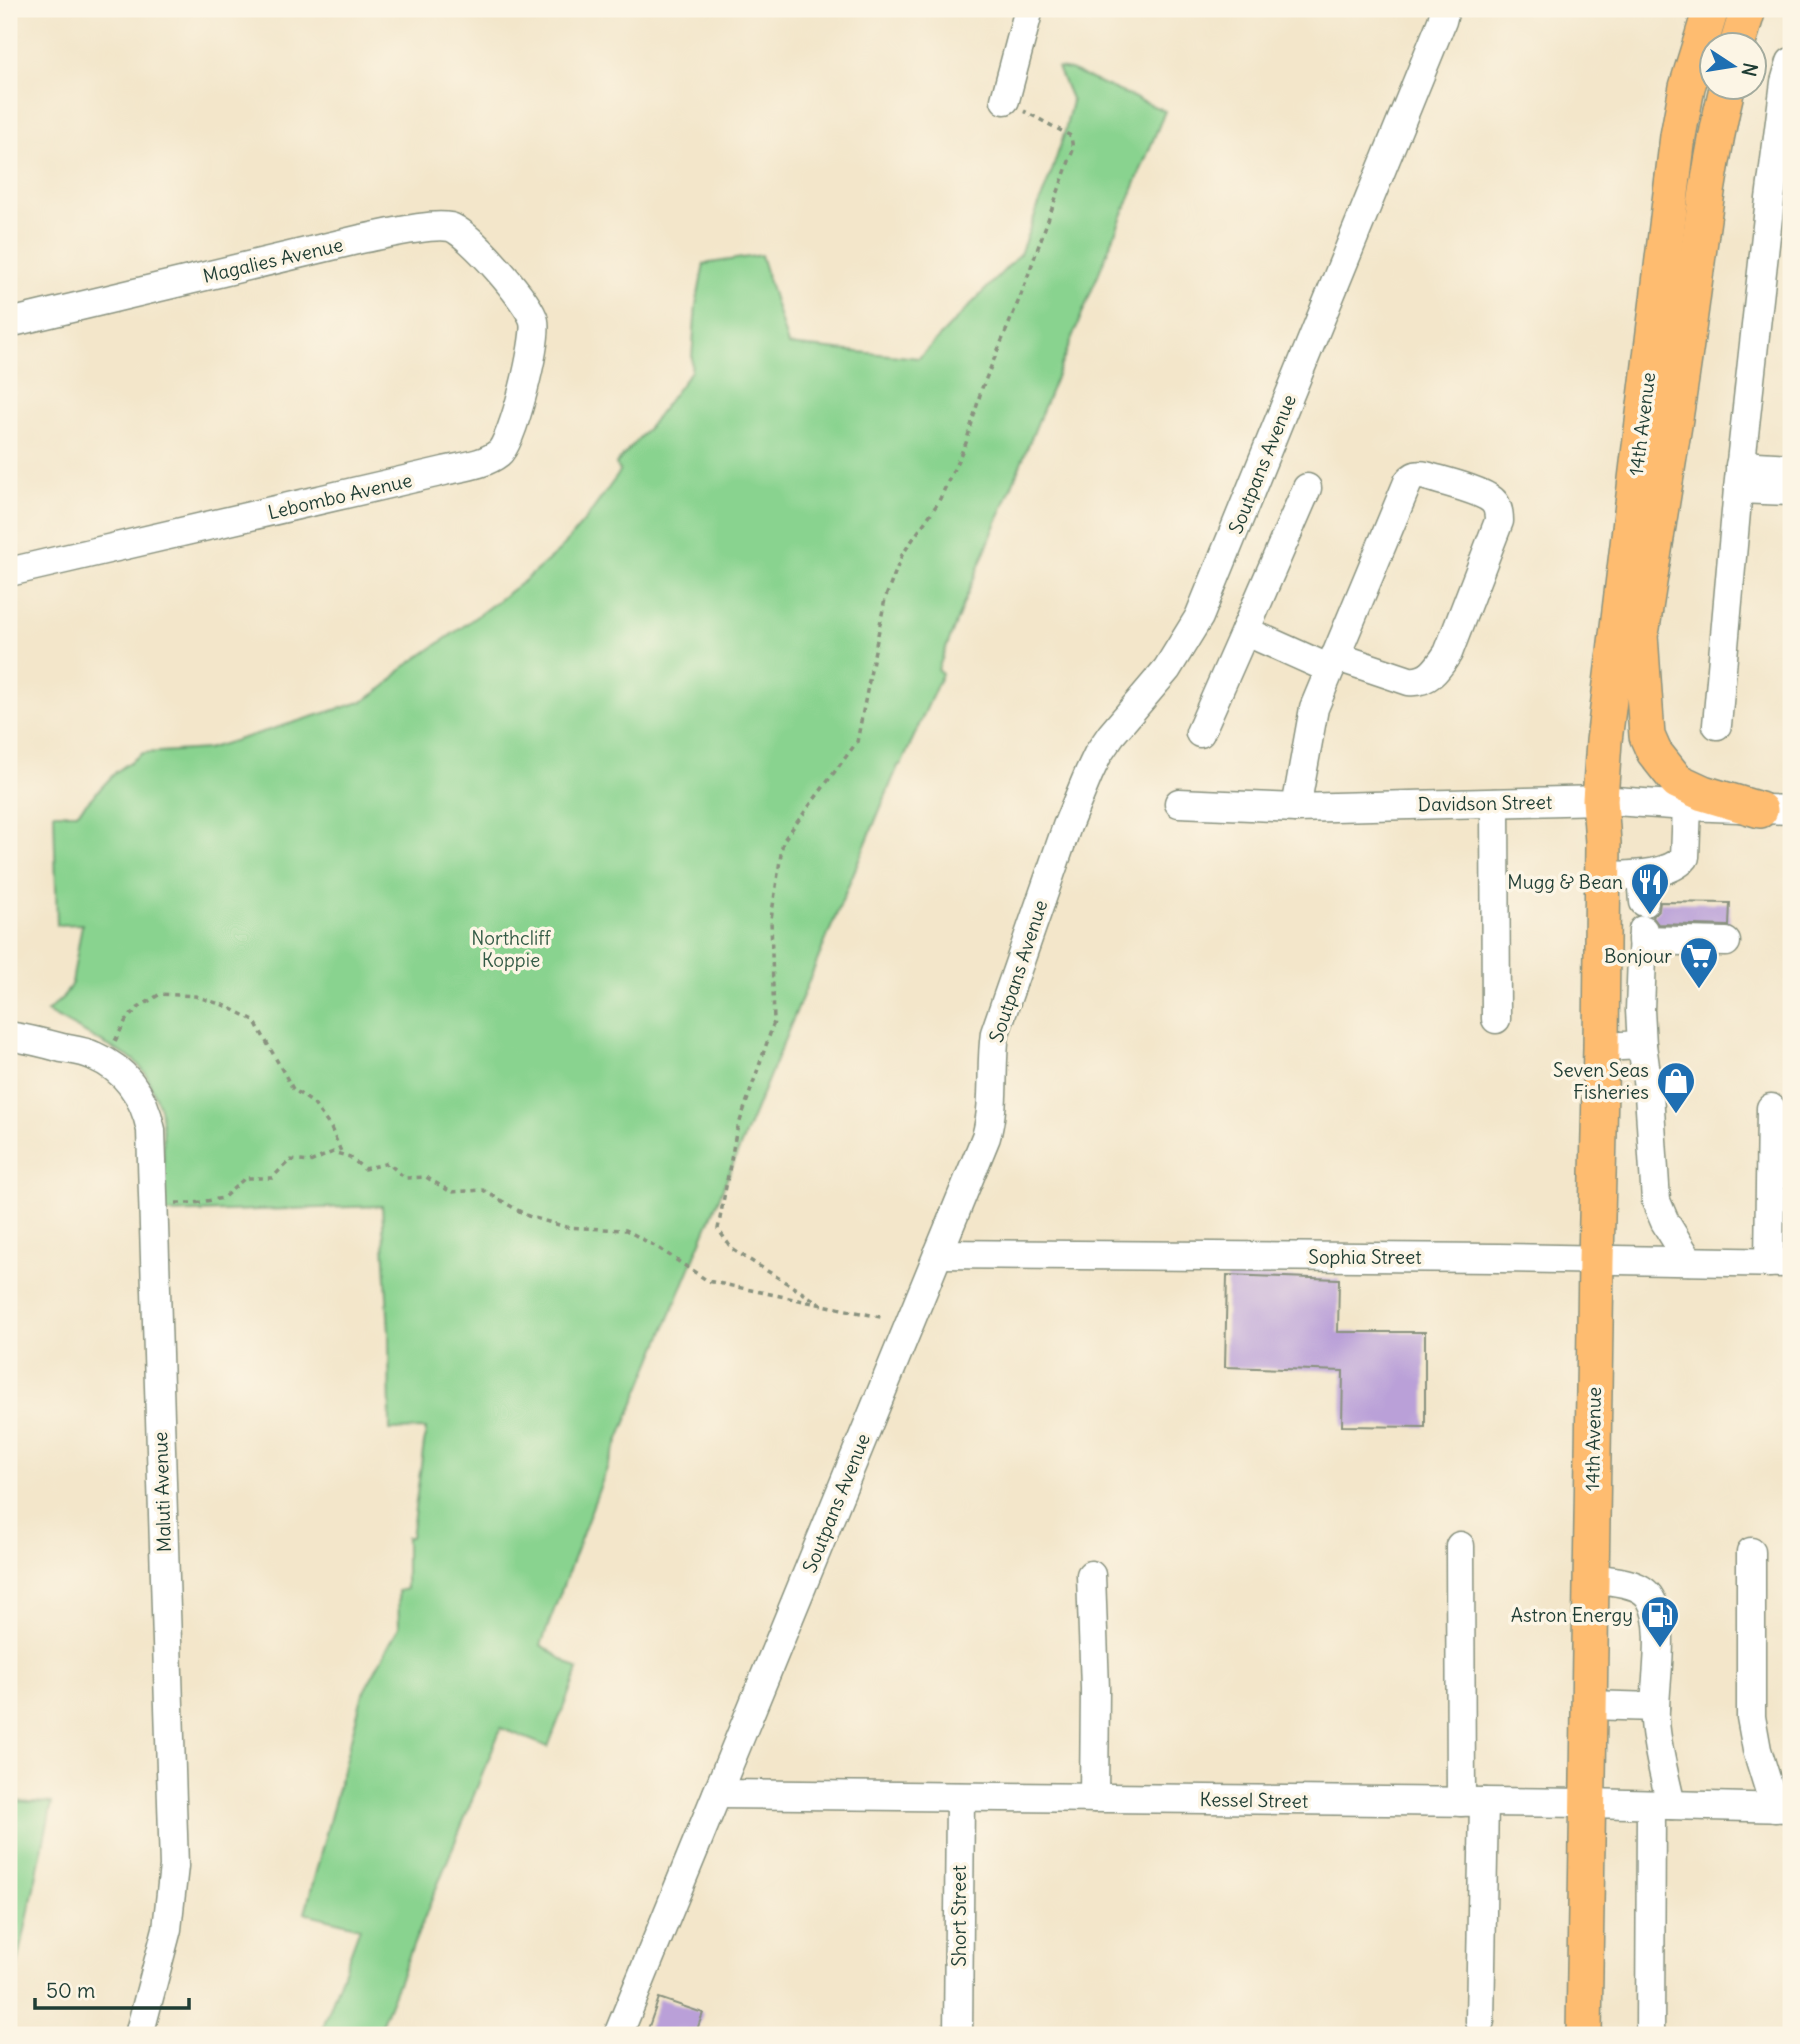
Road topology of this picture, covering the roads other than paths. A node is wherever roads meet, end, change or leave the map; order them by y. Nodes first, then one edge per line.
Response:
1 (1029, 9) edge
2 (1446, 9) edge
3 (1711, 9) edge
4 (1748, 9) edge
5 (1741, 32) edge
6 (1791, 62) edge
7 (1005, 100) road end
8 (1724, 102) edge
9 (515, 290) joint
10 (9, 323) edge
11 (1791, 468) edge
12 (1739, 477) junction
13 (1307, 488) dead end
14 (1791, 491) edge
15 (9, 572) edge
16 (1245, 631) junction
17 (1640, 635) junction
18 (1332, 662) junction
19 (1717, 726) dead end
20 (1200, 733) dead end
21 (1611, 801) junction
22 (1179, 803) dead end
23 (1495, 803) junction
24 (1687, 806) junction
25 (1296, 808) junction
26 (1776, 810) edge
27 (1603, 859) junction
28 (1726, 942) dead end
29 (1642, 944) junction
30 (1601, 961) junction
31 (1496, 1019) dead end
32 (9, 1036) edge
33 (1642, 1045) junction
34 (1601, 1047) junction
35 (1771, 1108) dead end
36 (939, 1254) junction
37 (1595, 1261) junction
38 (1689, 1261) junction
39 (1780, 1263) edge
40 (1460, 1546) dead end
41 (1751, 1552) dead end
42 (1091, 1575) dead end
43 (1591, 1578) junction
44 (1589, 1705) junction
45 (1655, 1707) junction
46 (718, 1794) junction
47 (960, 1797) junction
48 (1094, 1798) junction
49 (1473, 1802) junction
50 (1588, 1803) junction
51 (1661, 1805) junction
52 (1783, 1808) edge
53 (1480, 2021) dead end
54 (139, 2035) edge
55 (618, 2035) edge
56 (958, 2035) edge
57 (1584, 2035) edge
58 (1650, 2035) edge

1 - 7 street
2 - 36 street, Soutpans Avenue
3 - 21 main road, 14th Avenue
4 - 5 main road
6 - 12 street
8 - 17 main road, 14th Avenue
9 - 10 street, Magalies Avenue
9 - 15 street, Lebombo Avenue
11 - 12 street
12 - 14 street
12 - 19 street
13 - 16 street
16 - 18 street
16 - 20 street
17 - 21 main road, 14th Avenue
17 - 26 main road
18 - 18 street
18 - 25 street
21 - 23 street, Davidson Street
21 - 24 street, Davidson Street
21 - 27 main road, 14th Avenue
22 - 25 street, Davidson Street
23 - 25 street, Davidson Street
23 - 31 street
24 - 26 street, Davidson Street
24 - 27 street
27 - 30 main road, 14th Avenue
28 - 29 street
29 - 30 street
29 - 33 street
30 - 34 main road, 14th Avenue
32 - 54 street, Maluti Avenue
33 - 34 street
33 - 38 street
34 - 37 main road, 14th Avenue
35 - 39 street
36 - 37 street, Sophia Street
36 - 46 street, Soutpans Avenue
37 - 38 street, Sophia Street
37 - 43 main road, 14th Avenue
38 - 39 street, Sophia Street
40 - 49 street
41 - 52 street
42 - 48 street
43 - 44 main road, 14th Avenue
43 - 45 street
44 - 45 street
44 - 50 main road, 14th Avenue
45 - 51 street
46 - 47 street, Kessel Street
46 - 55 street, Soutpans Avenue
47 - 48 street, Kessel Street
47 - 56 street, Short Street
48 - 49 street, Kessel Street
49 - 50 street, Kessel Street
49 - 53 street
50 - 51 street, Kessel Street
50 - 57 main road, 14th Avenue
51 - 52 street, Kessel Street
51 - 58 street

